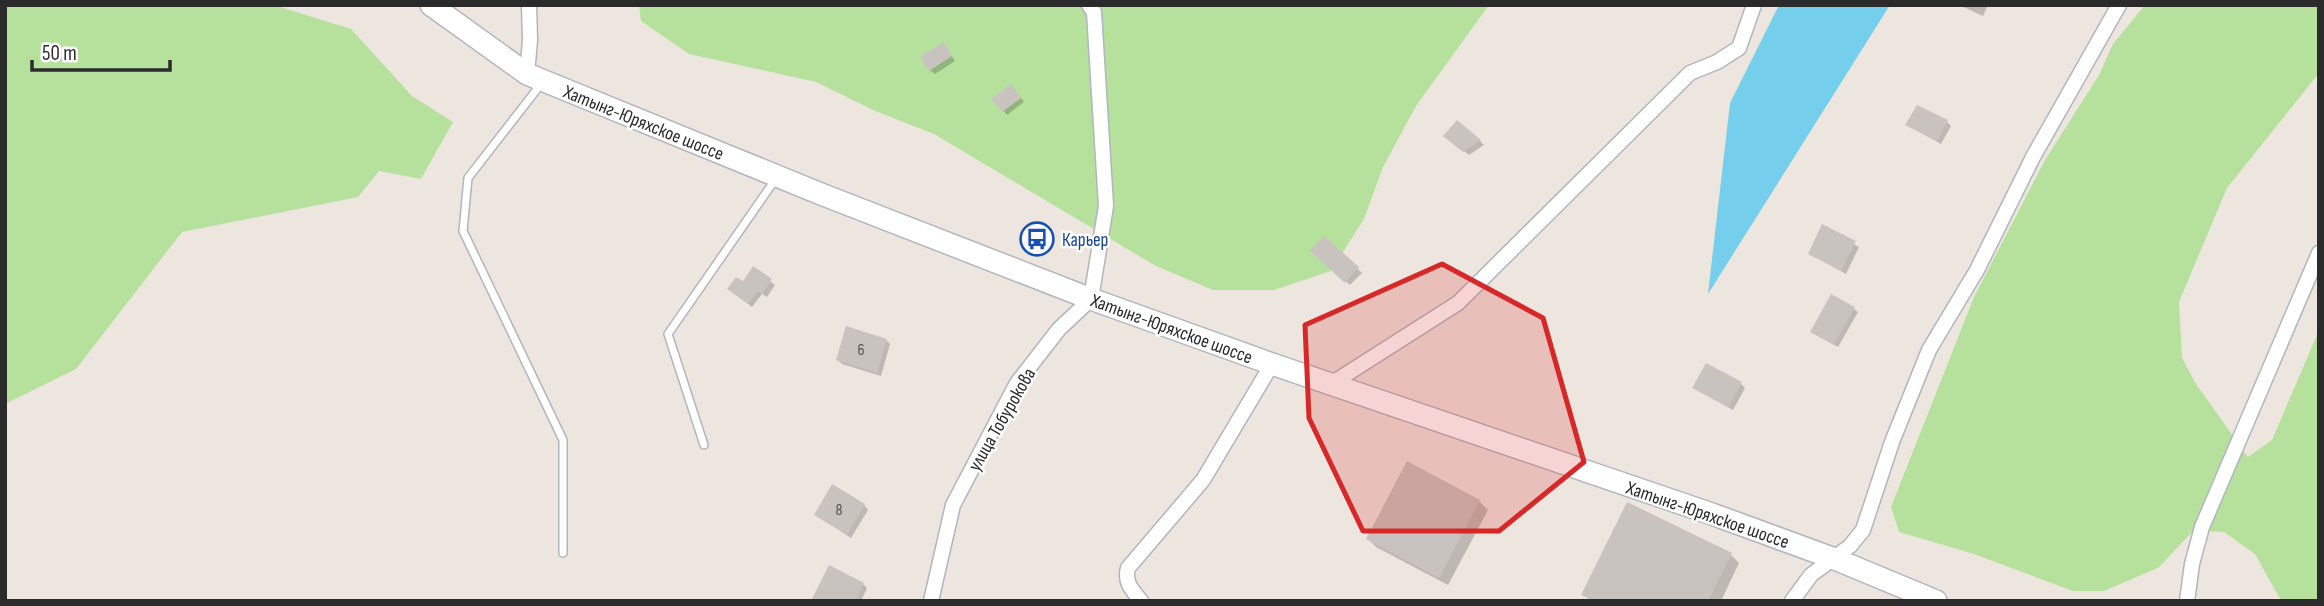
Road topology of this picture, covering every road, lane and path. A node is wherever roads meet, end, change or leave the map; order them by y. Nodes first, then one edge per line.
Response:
1 (431, 5) edge
2 (529, 5) edge
3 (1754, 5) edge
4 (2119, 5) edge
5 (1094, 7) edge
6 (535, 77) junction
7 (777, 177) junction
8 (2319, 253) edge
9 (1091, 299) junction
10 (1272, 364) junction
11 (1331, 384) junction
12 (704, 445) dead end
13 (563, 553) dead end
14 (1835, 559) junction
15 (931, 601) edge
16 (1140, 601) edge
17 (1792, 601) edge
18 (1936, 601) edge
19 (2188, 601) edge

1 - 6 street, Хатынг-Юряхское шоссе
2 - 6 street
3 - 11 street
4 - 14 street
5 - 9 street
6 - 7 street, Хатынг-Юряхское шоссе
6 - 13 lane
7 - 9 street, Хатынг-Юряхское шоссе
7 - 12 lane
8 - 19 street
9 - 10 street, Хатынг-Юряхское шоссе
9 - 15 street, улица Тобурокова
10 - 11 street, Хатынг-Юряхское шоссе
10 - 16 street
11 - 14 street, Хатынг-Юряхское шоссе
14 - 17 street
14 - 18 street, Хатынг-Юряхское шоссе

